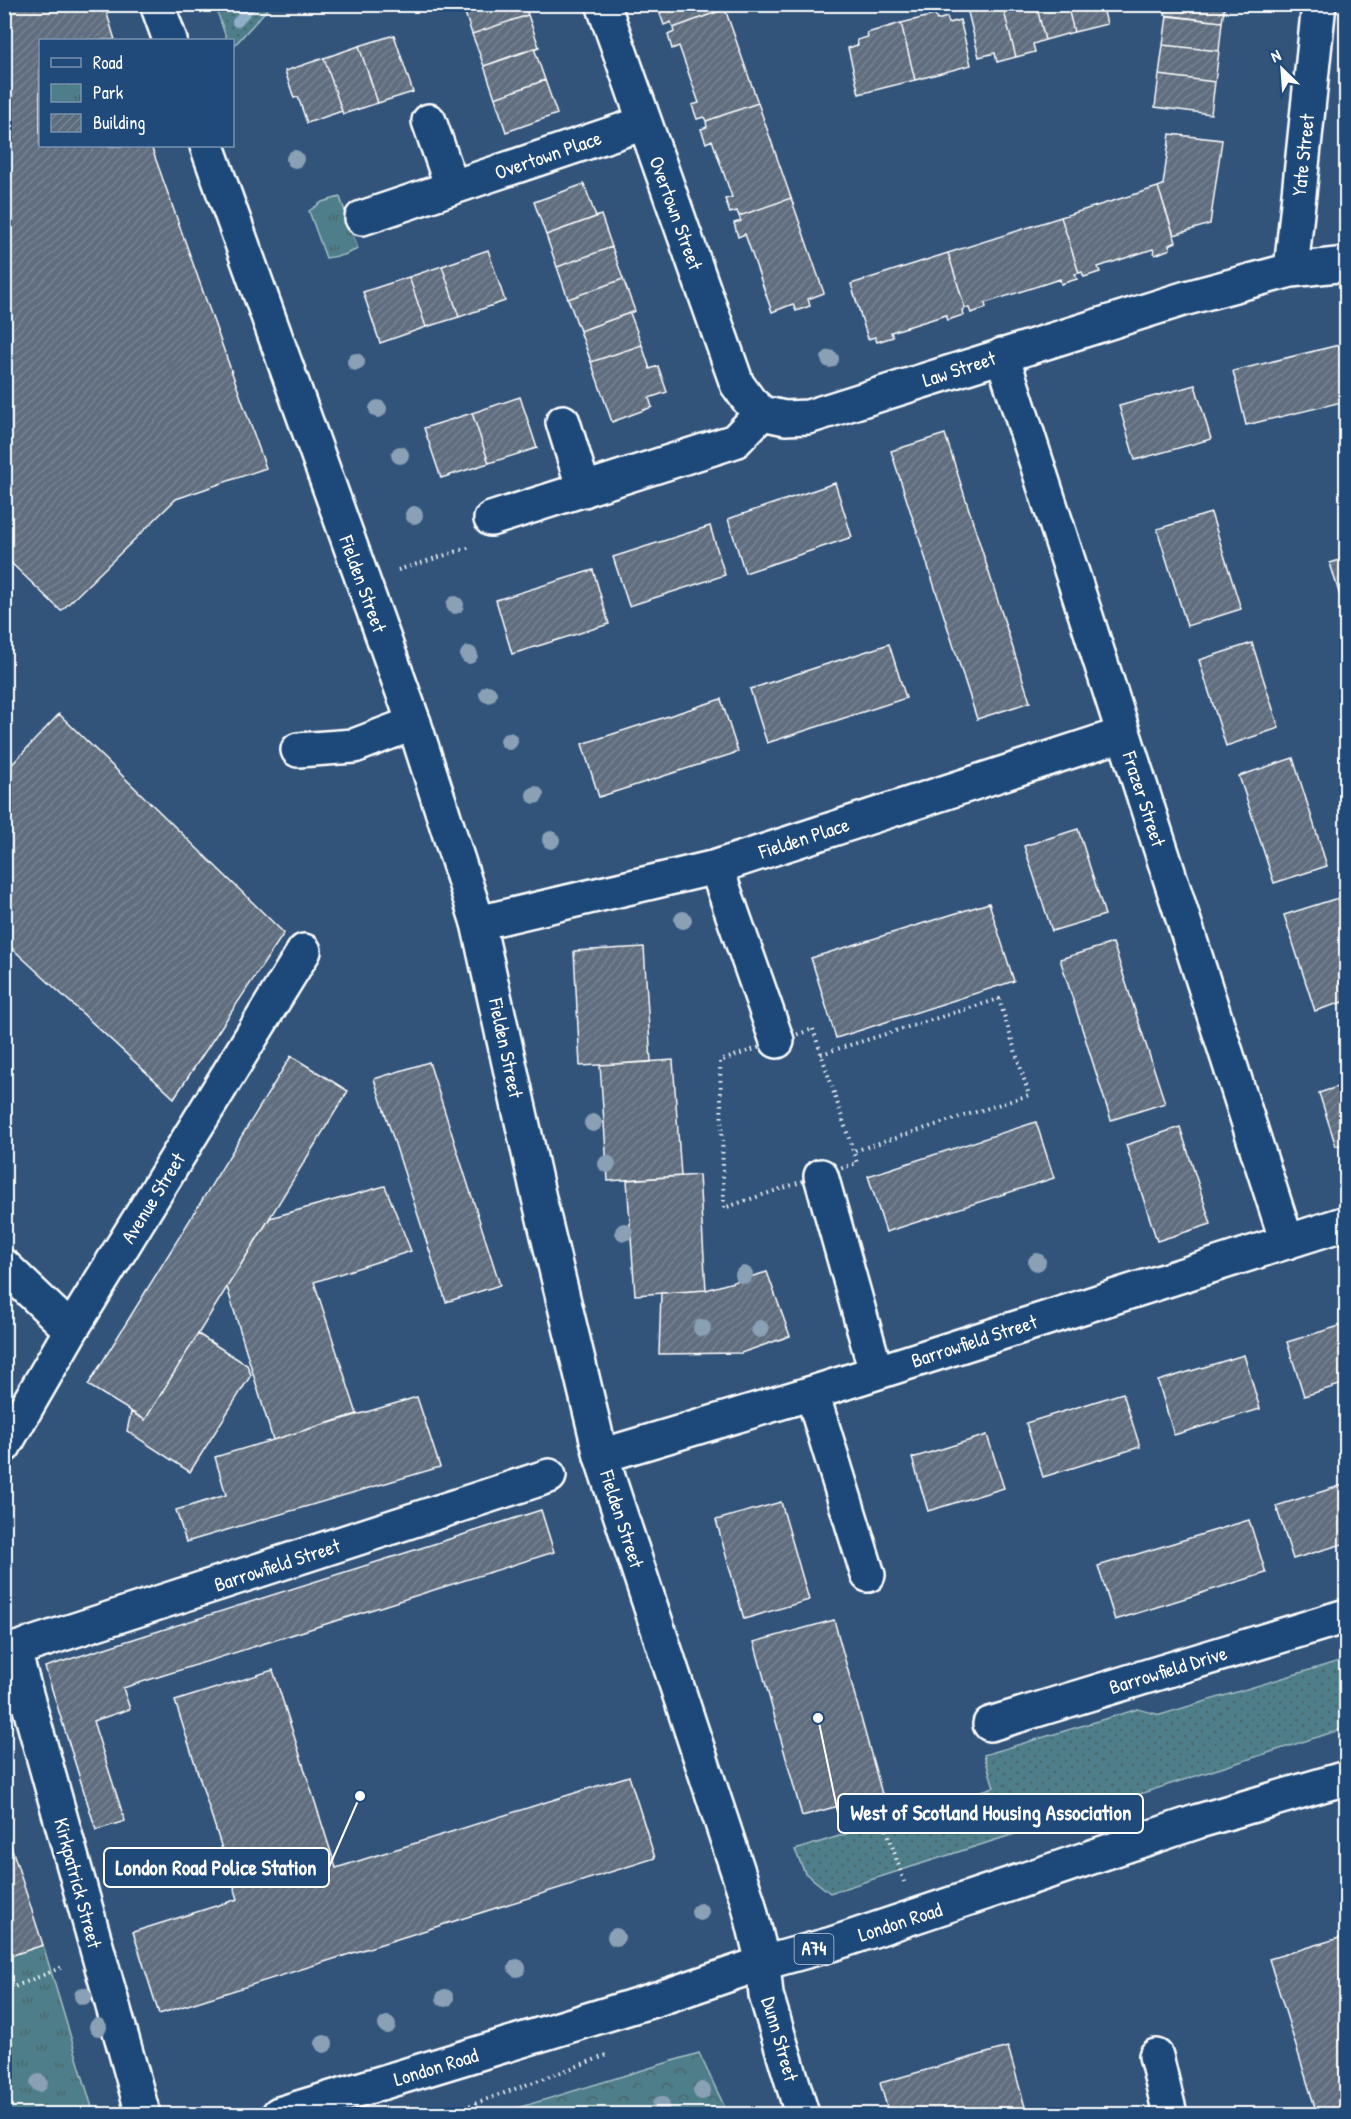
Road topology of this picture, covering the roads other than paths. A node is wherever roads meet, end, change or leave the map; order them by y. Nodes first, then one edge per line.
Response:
1 (157, 4) edge
2 (603, 4) edge
3 (1319, 4) edge
4 (170, 39) edge
5 (429, 122) dead end
6 (644, 123) junction
7 (207, 147) edge
8 (452, 187) junction
9 (362, 218) dead end
10 (1347, 264) edge
11 (1291, 270) junction
12 (1002, 355) junction
13 (762, 413) junction
14 (563, 422) dead end
15 (584, 490) junction
16 (491, 519) road end
17 (414, 723) junction
18 (1124, 734) junction
19 (298, 750) dead end
20 (716, 867) junction
21 (478, 923) junction
22 (304, 951) dead end
23 (777, 1041) road end
24 (821, 1176) road end
25 (1347, 1223) edge
26 (1287, 1242) junction
27 (4, 1266) edge
28 (71, 1330) junction
29 (876, 1372) junction
30 (812, 1393) junction
31 (4, 1446) edge
32 (601, 1456) junction
33 (549, 1476) dead end
34 (868, 1575) dead end
35 (1347, 1616) edge
36 (9, 1652) edge
37 (990, 1724) dead end
38 (1347, 1778) edge
39 (763, 1963) junction
40 (1156, 2056) dead end
41 (143, 2115) edge
42 (279, 2115) edge
43 (802, 2115) edge
44 (1170, 2115) edge

1 - 4 street
2 - 6 street, Overtown Street
3 - 11 street, Yate Street
5 - 8 street
6 - 8 street, Overtown Place
6 - 13 street, Overtown Street
7 - 17 street, Fielden Street
8 - 9 street, Overtown Place
10 - 11 street, Law Street
11 - 12 street, Law Street
12 - 13 street, Law Street
12 - 18 street, Frazer Street
13 - 15 street
14 - 15 street
15 - 16 street
17 - 19 street
17 - 21 street, Fielden Street
18 - 20 street, Fielden Place
18 - 26 street, Frazer Street
20 - 21 street, Fielden Place
20 - 23 street
21 - 32 street, Fielden Street
22 - 28 street, Avenue Street
24 - 29 street
25 - 26 street, Barrowfield Street
26 - 29 street, Barrowfield Street
27 - 28 street
28 - 31 street, Avenue Street
29 - 30 street, Barrowfield Street
30 - 32 street, Barrowfield Street
30 - 34 street
32 - 39 street, Fielden Street
33 - 36 street, Barrowfield Street
35 - 37 street, Barrowfield Drive
36 - 41 street, Kirkpatrick Street
38 - 39 street, London Road / A74
39 - 42 street, London Road / A74
39 - 43 street, Dunn Street
40 - 44 street

